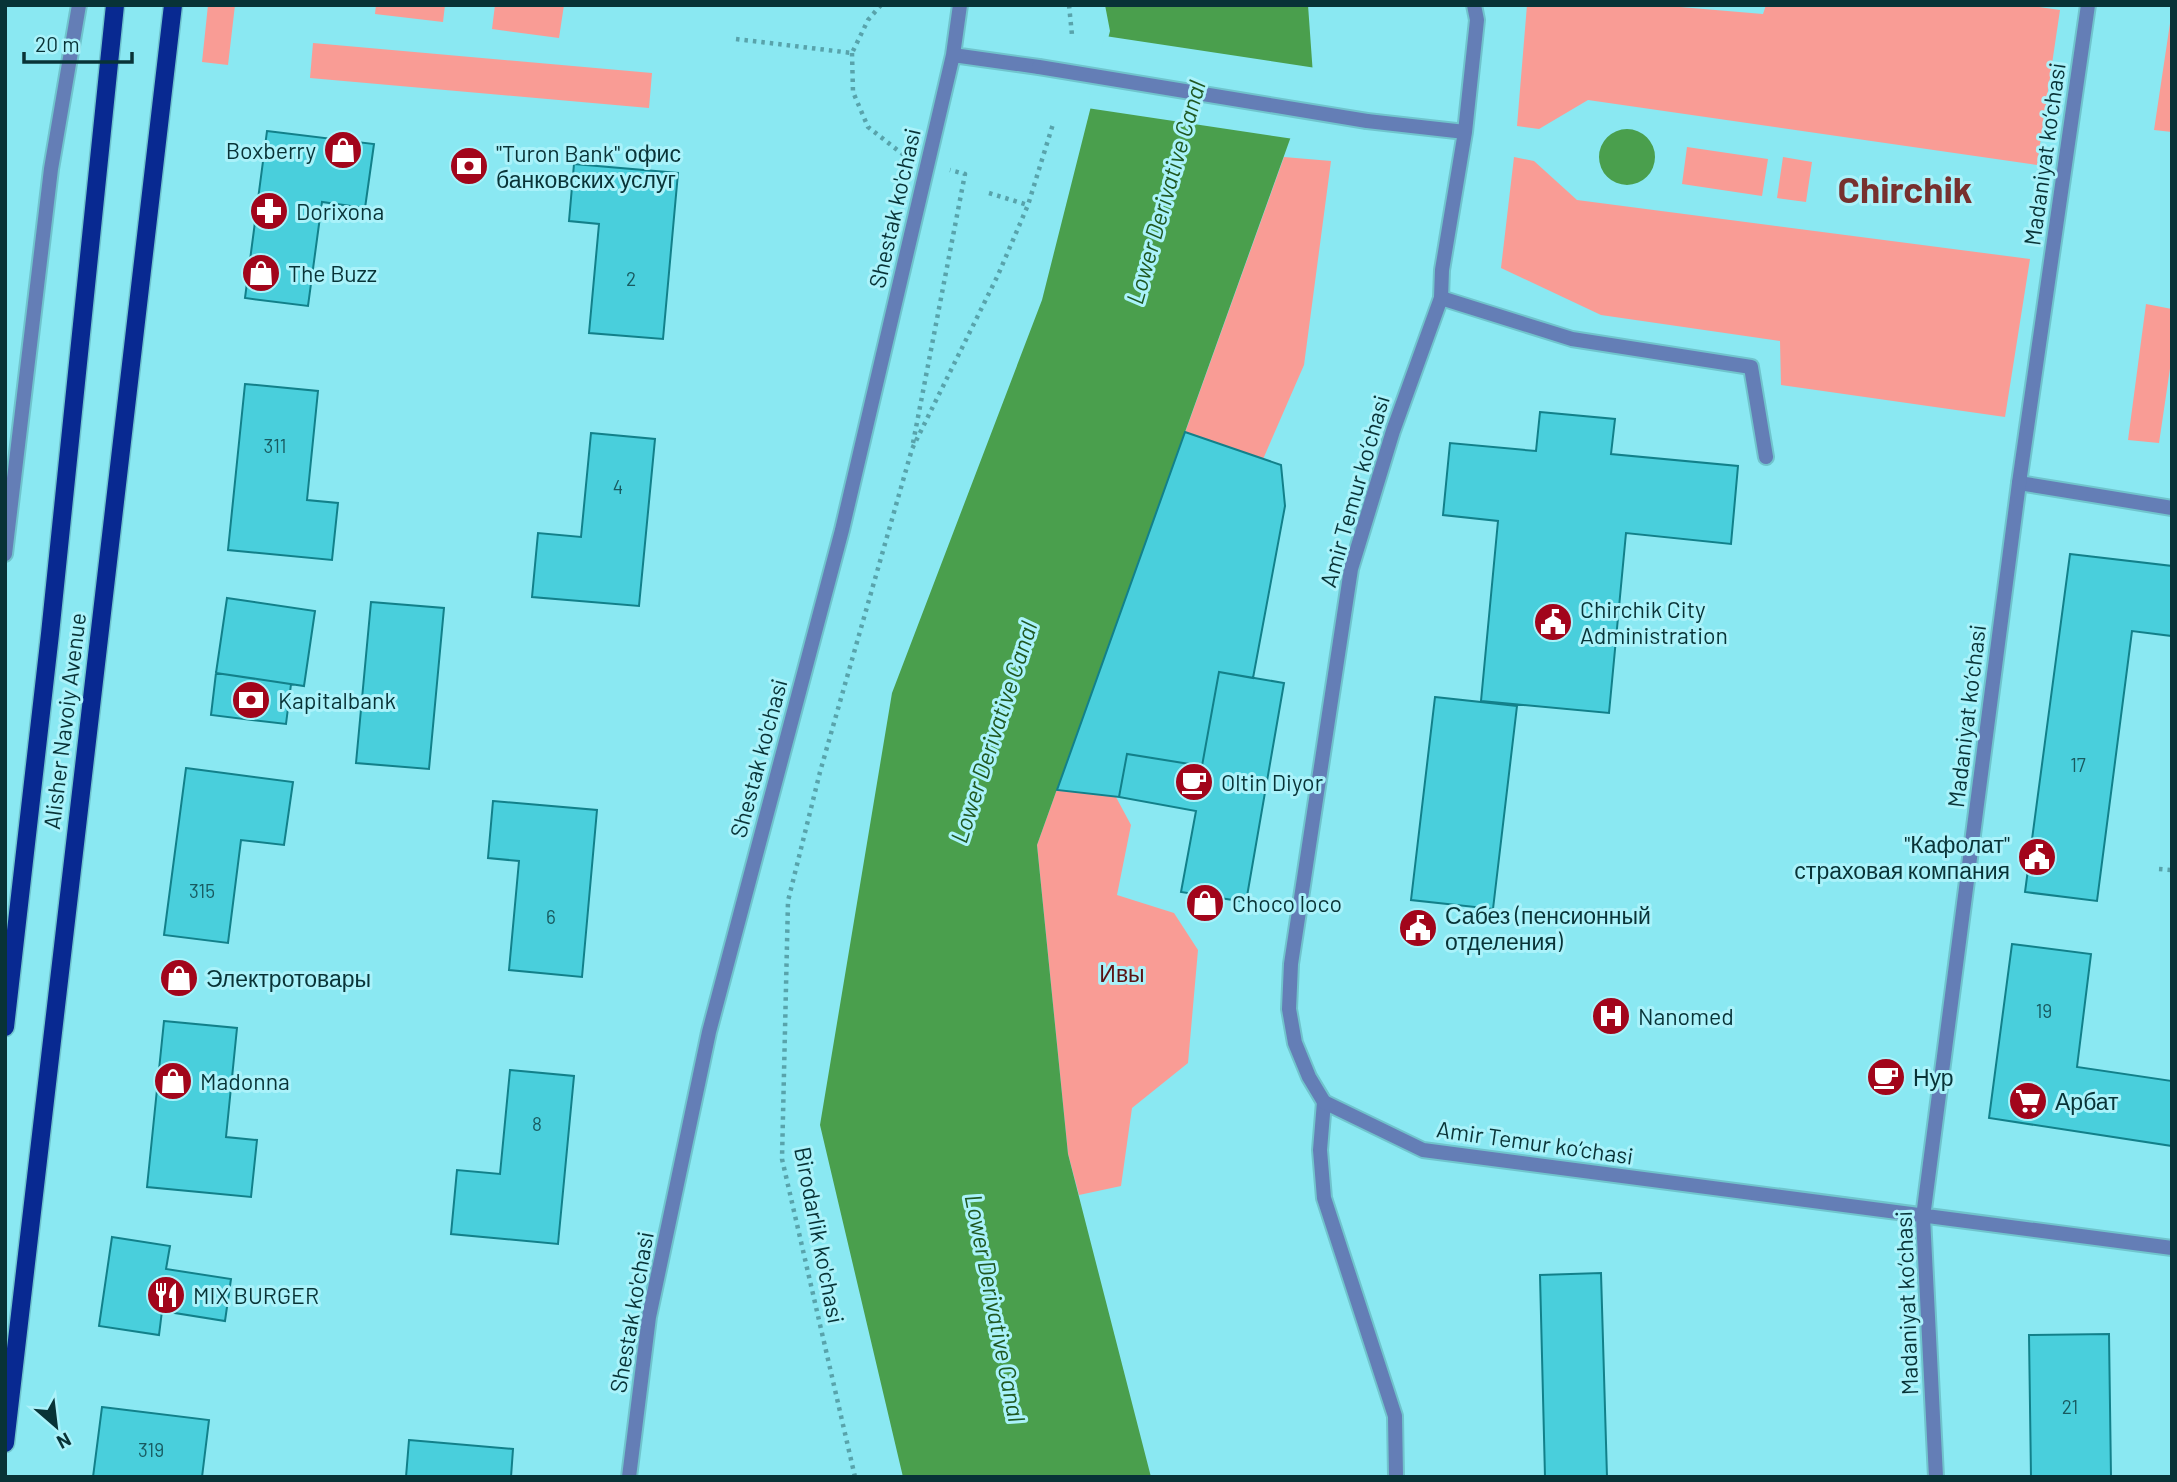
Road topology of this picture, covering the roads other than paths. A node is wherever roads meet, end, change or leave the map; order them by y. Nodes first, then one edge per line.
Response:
1 (79, 5) edge
2 (115, 5) edge
3 (173, 5) edge
4 (960, 5) edge
5 (1474, 5) edge
6 (2088, 5) edge
7 (953, 55) junction
8 (1465, 132) junction
9 (1441, 298) junction
10 (1766, 457) dead end
11 (2020, 483) junction
12 (2172, 509) edge
13 (5, 554) edge
14 (5, 1027) edge
15 (1324, 1102) junction
16 (1923, 1217) junction
17 (2172, 1248) edge
18 (5, 1443) edge
19 (629, 1477) edge
20 (1396, 1477) edge
21 (1936, 1477) edge

1 - 13 street
2 - 14 main road, Alisher Navoiy Avenue
3 - 18 main road, Alisher Navoiy Avenue
4 - 7 street, Shestak ko'chasi
5 - 8 street, Amir Temur ko‘chasi
6 - 11 street, Madaniyat ko‘chasi
7 - 8 street, bridge
7 - 19 street, Shestak ko'chasi
8 - 9 street, Amir Temur ko‘chasi
9 - 10 street
9 - 15 street, Amir Temur ko‘chasi
11 - 12 street
11 - 16 street, Madaniyat ko‘chasi
15 - 16 street, Amir Temur ko‘chasi
15 - 20 street
16 - 17 street, Amir Temur ko‘chasi
16 - 21 street, Madaniyat ko‘chasi

